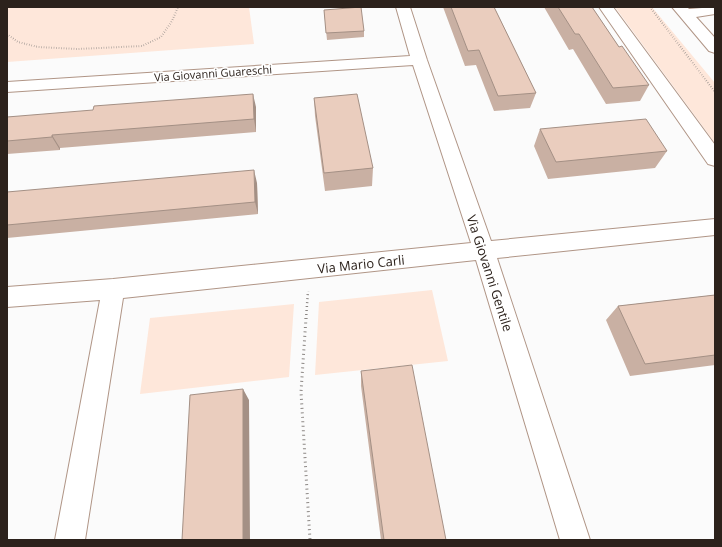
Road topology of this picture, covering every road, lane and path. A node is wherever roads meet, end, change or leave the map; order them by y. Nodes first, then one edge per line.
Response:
1 (178, 7) edge
2 (403, 7) edge
3 (606, 7) edge
4 (650, 7) edge
5 (682, 10) edge
6 (715, 10) edge
7 (7, 34) edge
8 (715, 48) edge
9 (419, 60) junction
10 (7, 87) edge
11 (715, 92) edge
12 (715, 158) edge
13 (715, 227) edge
14 (484, 251) junction
15 (309, 269) junction
16 (113, 289) junction
17 (7, 297) edge
18 (70, 540) edge
19 (310, 540) edge
20 (574, 540) edge

1 - 7 path
2 - 9 street, Via Giovanni Gentile
3 - 12 street
4 - 11 path
5 - 6 street
5 - 8 street
9 - 10 street, Via Giovanni Guareschi
9 - 14 street, Via Giovanni Gentile
13 - 14 street, Via Mario Carli
14 - 15 street, Via Mario Carli
14 - 20 street, Via Giovanni Gentile
15 - 16 street, Via Mario Carli
15 - 19 path
16 - 17 street, Via Mario Carli
16 - 18 street

